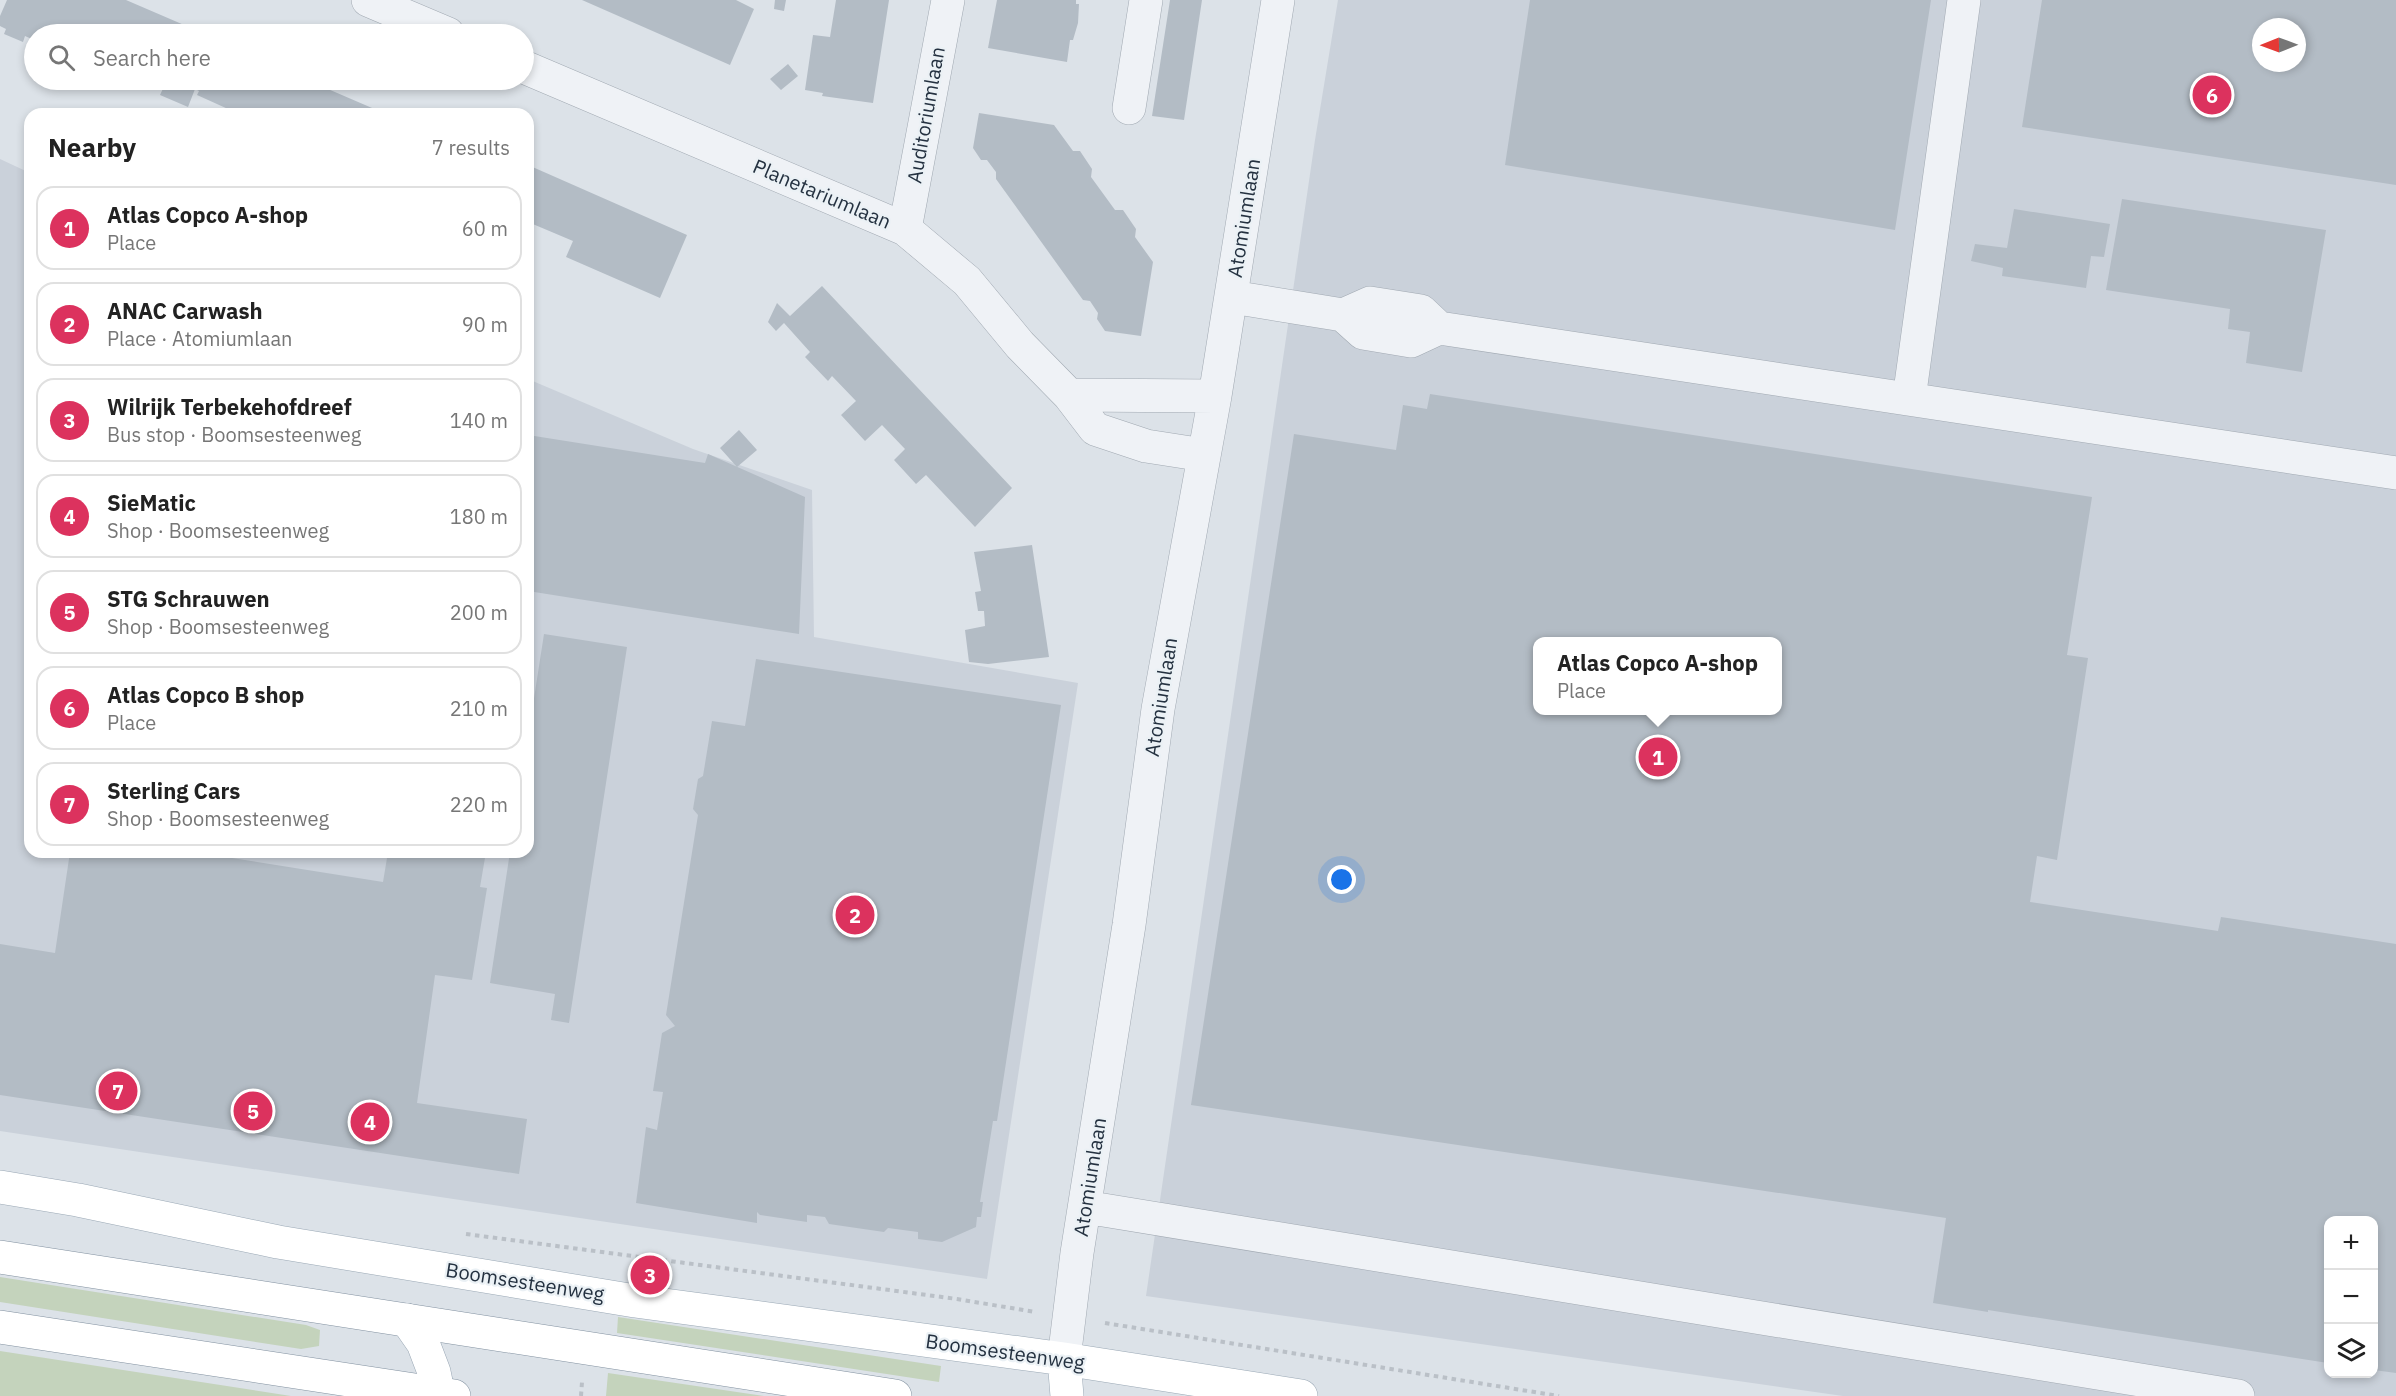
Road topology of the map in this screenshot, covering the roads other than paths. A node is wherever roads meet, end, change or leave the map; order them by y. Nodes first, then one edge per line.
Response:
1 (368, 0) edge
2 (948, 0) edge
3 (1146, 0) edge
4 (1278, 0) edge
5 (1964, 0) edge
6 (424, 24) edge
7 (534, 71) edge
8 (1129, 108) dead end
9 (905, 229) junction
10 (1232, 297) junction
11 (1069, 395) junction
12 (1215, 396) junction
13 (1909, 399) junction
14 (1204, 455) junction
15 (2396, 473) edge
16 (0, 1188) edge
17 (1085, 1207) junction
18 (3, 1256) edge
19 (407, 1320) junction
20 (0, 1327) edge
21 (1064, 1359) junction
22 (441, 1395) edge
23 (895, 1396) edge
24 (1067, 1396) edge
25 (1301, 1396) edge
26 (2238, 1396) edge

1 - 6 street
2 - 9 street, Auditoriumlaan
3 - 8 street
4 - 10 street, Atomiumlaan
5 - 13 street
7 - 9 street, Planetariumlaan
9 - 11 street, Planetariumlaan
10 - 12 street, Atomiumlaan
10 - 13 street
11 - 12 street
11 - 14 street, Planetariumlaan
12 - 14 street, Atomiumlaan
13 - 15 street
14 - 17 street, Atomiumlaan
16 - 21 main road, Boomsesteenweg
17 - 21 street, Atomiumlaan
17 - 26 street
18 - 19 main road
19 - 22 main road
19 - 23 main road
20 - 22 main road
21 - 24 main road, Atomiumlaan
21 - 25 main road, Boomsesteenweg

